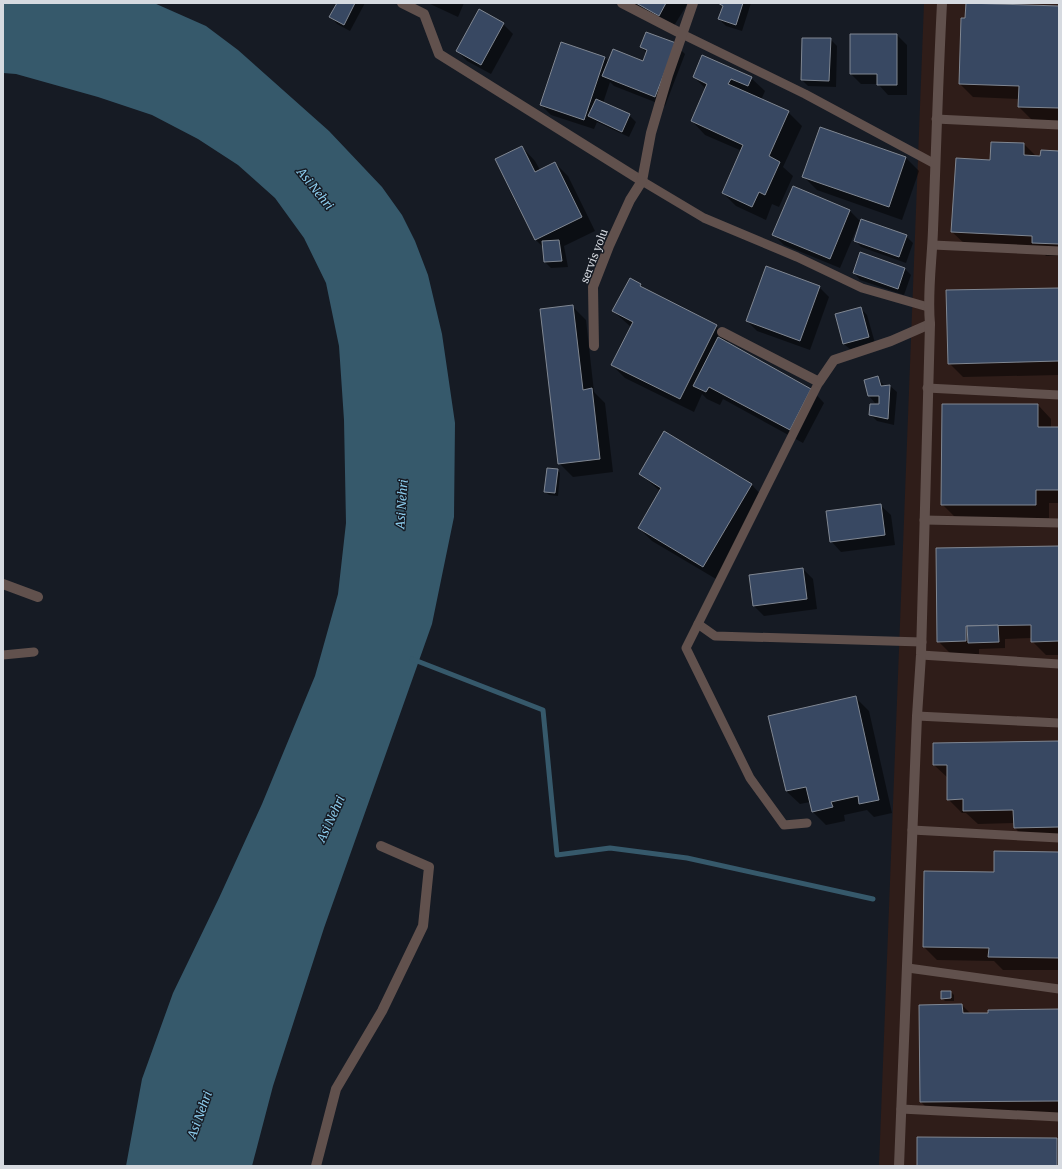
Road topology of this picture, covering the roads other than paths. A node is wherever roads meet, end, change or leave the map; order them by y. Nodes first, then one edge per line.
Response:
1 (402, 3) edge
2 (622, 3) edge
3 (693, 3) edge
4 (942, 3) edge
5 (682, 34) junction
6 (936, 119) junction
7 (1059, 124) edge
8 (935, 164) junction
9 (642, 181) junction
10 (933, 244) junction
11 (1059, 251) edge
12 (928, 306) junction
13 (930, 324) junction
14 (722, 332) dead end
15 (594, 346) dead end
16 (819, 382) junction
17 (928, 388) junction
18 (1059, 395) edge
19 (924, 520) junction
20 (1059, 523) edge
21 (3, 584) edge
22 (38, 597) dead end
23 (698, 624) junction
24 (922, 642) junction
25 (34, 652) dead end
26 (3, 655) edge
27 (921, 655) junction
28 (1059, 664) edge
29 (916, 716) junction
30 (1059, 723) edge
31 (807, 823) dead end
32 (912, 830) junction
33 (1059, 838) edge
34 (381, 846) dead end
35 (908, 968) junction
36 (1059, 989) edge
37 (901, 1109) junction
38 (1059, 1117) edge
39 (316, 1166) edge
40 (898, 1166) edge

1 - 9 street
2 - 5 street
3 - 5 street
4 - 6 street
5 - 8 lane
5 - 9 street
6 - 7 lane
6 - 8 street
8 - 10 street
9 - 12 lane
9 - 15 street, servis yolu
10 - 11 lane
10 - 12 street
12 - 13 street
13 - 16 street
13 - 17 street
14 - 16 street
16 - 23 lane
17 - 18 lane
17 - 19 street
19 - 20 lane
19 - 24 street
21 - 22 street
23 - 24 lane
23 - 31 lane
24 - 27 street
25 - 26 lane
27 - 28 lane
27 - 29 street
29 - 30 lane
29 - 32 street
32 - 33 lane
32 - 35 street
34 - 39 street
35 - 36 lane
35 - 37 street
37 - 38 lane
37 - 40 street

